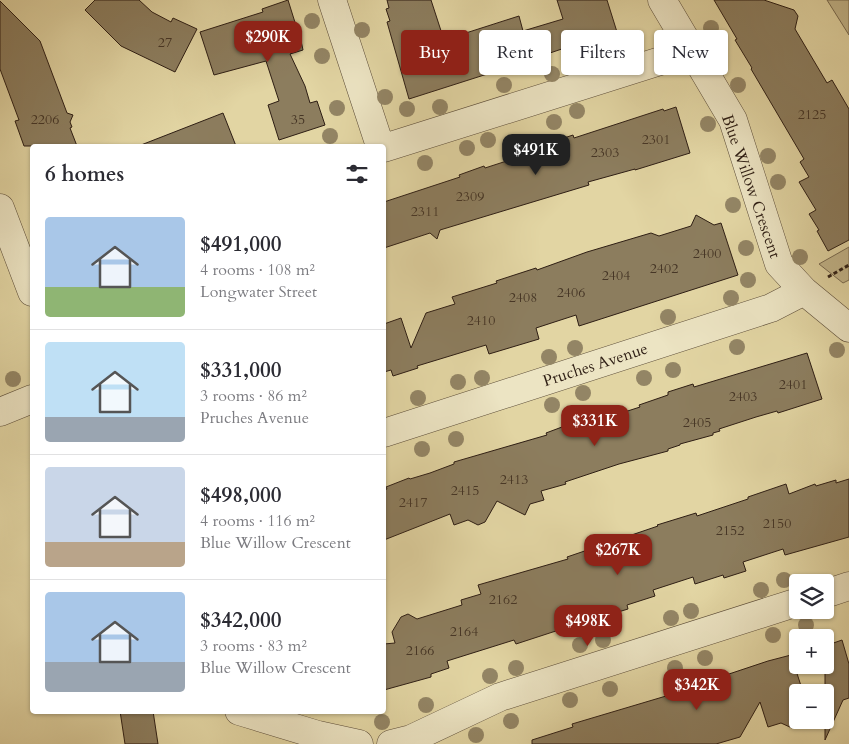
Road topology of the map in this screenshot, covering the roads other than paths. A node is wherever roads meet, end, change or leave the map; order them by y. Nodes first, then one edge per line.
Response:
1 (332, 0) edge
2 (662, 0) edge
3 (680, 30) edge
4 (654, 63) edge
5 (706, 75) edge
6 (379, 144) edge
7 (386, 147) edge
8 (0, 208) edge
9 (30, 286) edge
10 (804, 291) junction
11 (849, 328) edge
12 (30, 400) edge
13 (0, 412) edge
14 (386, 432) edge
15 (849, 586) edge
16 (834, 591) edge
17 (789, 605) edge
18 (249, 714) edge
19 (359, 744) edge
20 (391, 744) edge

1 - 6 street
2 - 3 street, Blue Willow Crescent
4 - 7 street
5 - 10 street, Blue Willow Crescent
8 - 9 street
10 - 11 street, Blue Willow Crescent
10 - 14 street, Pruches Avenue
12 - 13 street
15 - 16 street
17 - 20 street
18 - 19 street

